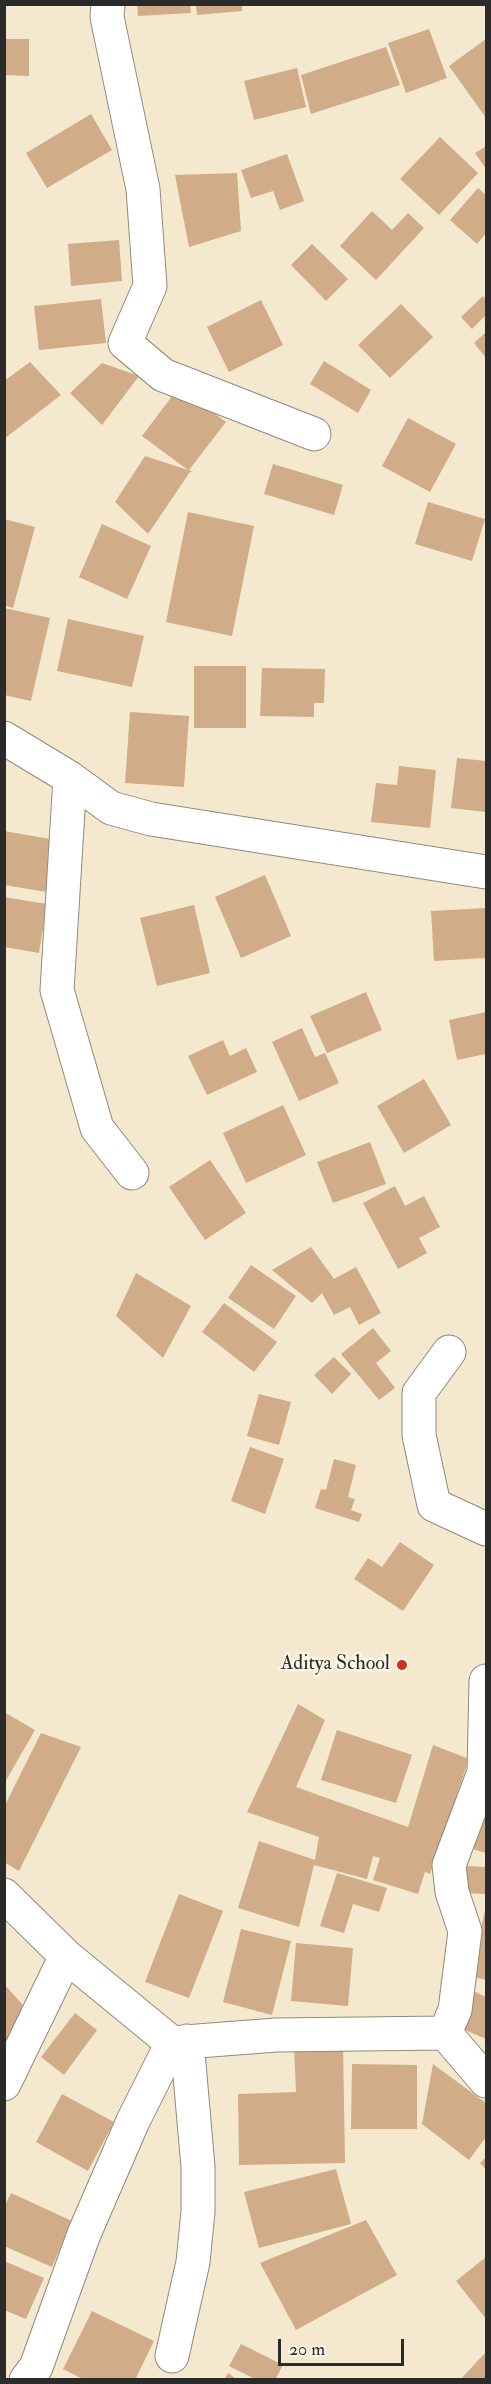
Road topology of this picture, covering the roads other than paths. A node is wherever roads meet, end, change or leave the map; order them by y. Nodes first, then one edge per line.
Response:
1 (108, 4) edge
2 (314, 434) dead end
3 (4, 738) edge
4 (70, 778) junction
5 (486, 872) edge
6 (132, 1173) dead end
7 (449, 1352) dead end
8 (486, 1529) edge
9 (486, 1682) edge
10 (4, 1895) edge
11 (66, 1956) junction
12 (445, 2033) junction
13 (180, 2042) junction
14 (486, 2081) edge
15 (4, 2084) edge
16 (172, 2356) dead end
17 (26, 2379) edge

1 - 2 street
3 - 4 street
4 - 5 street
4 - 6 street
7 - 8 street
9 - 12 street
10 - 11 street
11 - 13 street
11 - 15 street
12 - 13 street
12 - 14 street
13 - 16 street
13 - 17 street

